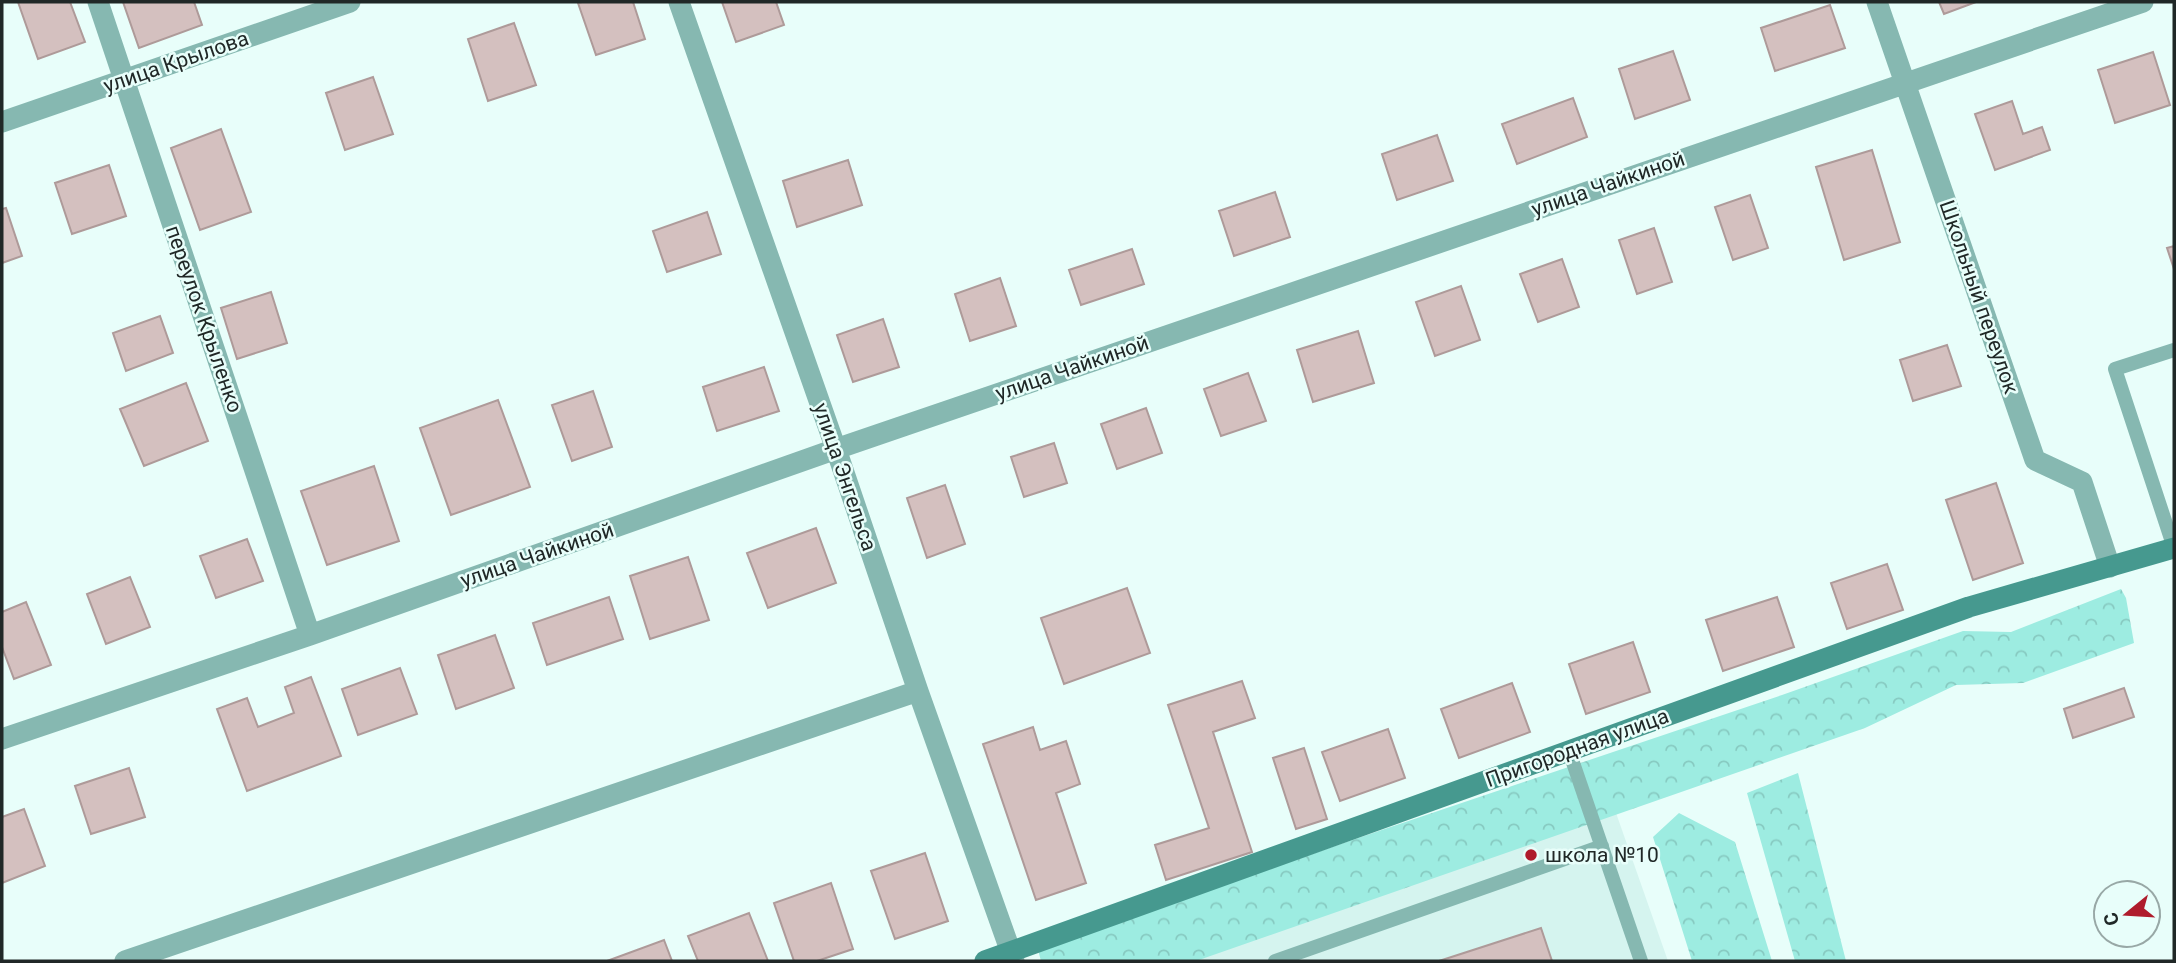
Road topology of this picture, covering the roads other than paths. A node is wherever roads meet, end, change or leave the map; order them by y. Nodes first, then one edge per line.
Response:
1 (98, 2) edge
2 (350, 2) edge
3 (679, 2) edge
4 (1877, 2) edge
5 (2143, 2) edge
6 (124, 80) junction
7 (1905, 82) junction
8 (2, 122) edge
9 (2174, 349) edge
10 (836, 449) junction
11 (2174, 548) edge
12 (2110, 567) junction
13 (310, 635) junction
14 (918, 691) junction
15 (2, 739) edge
16 (1569, 751) junction
17 (1602, 845) junction
18 (1013, 957) edge
19 (125, 961) edge
20 (985, 961) edge
21 (1275, 961) edge
22 (1641, 961) edge

1 - 6 street, переулок Крыленко
2 - 6 street, улица Крылова
3 - 10 street, улица Энгельса
4 - 7 street, Школьный переулок
5 - 7 street, улица Чайкиной
6 - 8 street, улица Крылова
6 - 13 street, переулок Крыленко
7 - 10 street, улица Чайкиной
7 - 12 street, Школьный переулок
9 - 11 lane
10 - 13 street, улица Чайкиной
10 - 14 street, улица Энгельса
11 - 12 street, Пригородная улица
12 - 16 street, Пригородная улица
13 - 15 street, улица Чайкиной
14 - 18 street, улица Энгельса
14 - 19 street
16 - 17 lane
16 - 18 street, Пригородная улица
17 - 21 lane
17 - 22 lane
18 - 20 street, Пригородная улица

